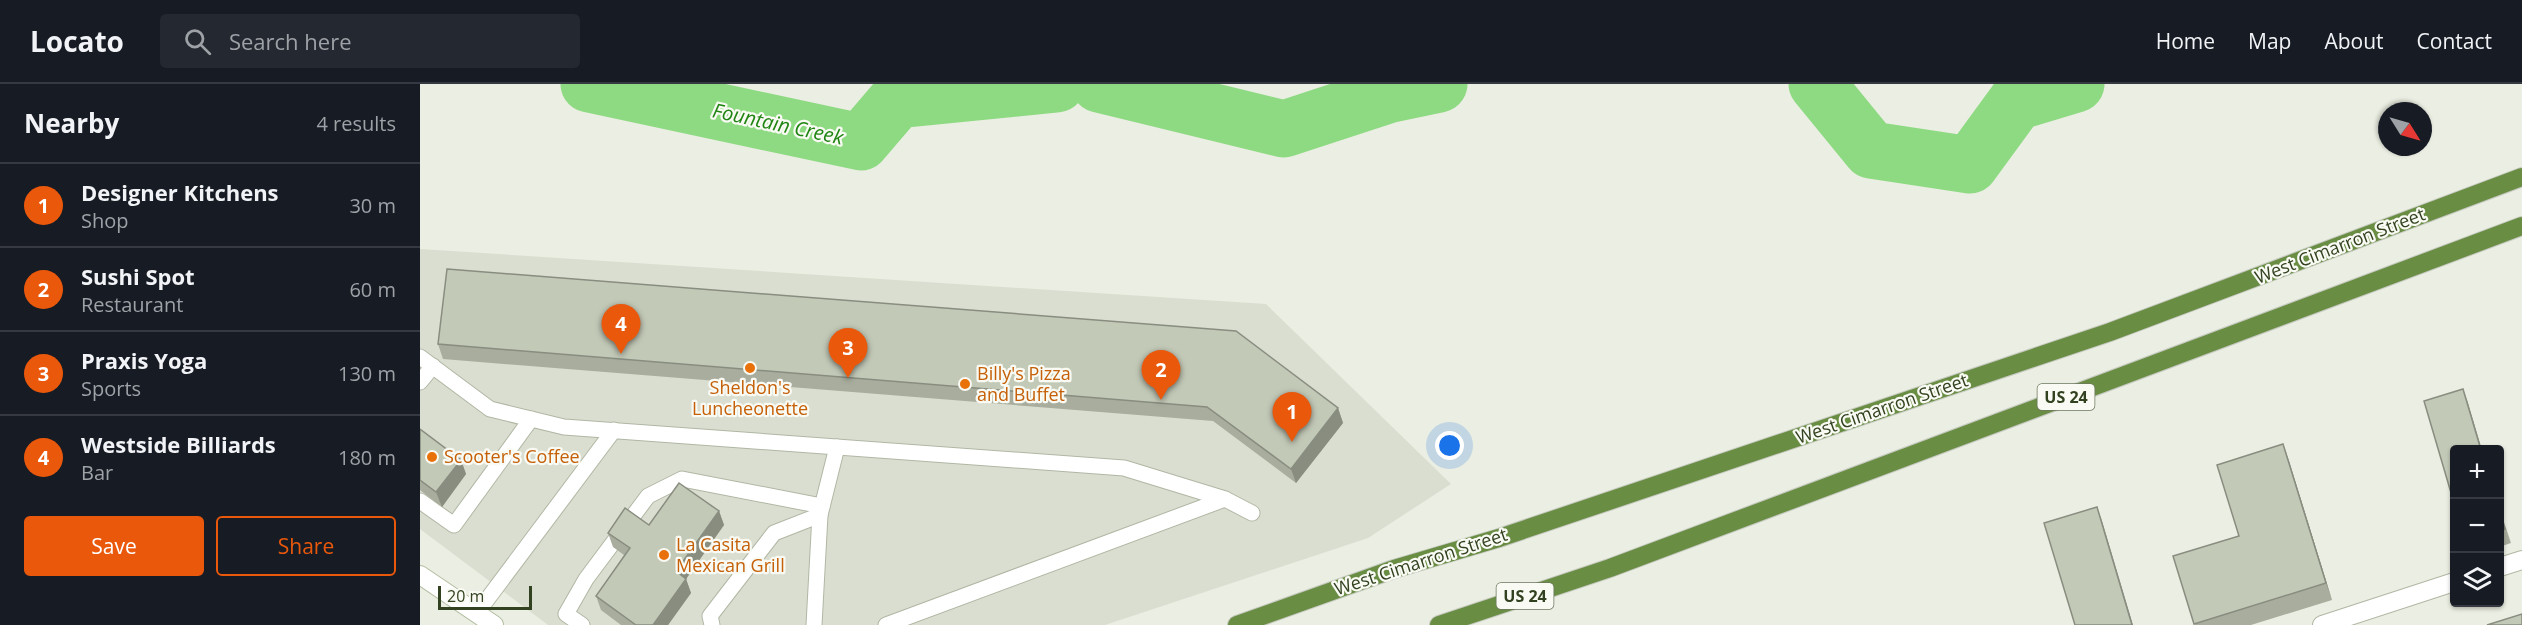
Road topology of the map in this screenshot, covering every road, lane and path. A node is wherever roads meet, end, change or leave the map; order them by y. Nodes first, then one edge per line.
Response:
1 (2522, 177) edge
2 (2522, 226) edge
3 (426, 362) edge
4 (420, 382) edge
5 (531, 419) junction
6 (614, 430) junction
7 (837, 447) junction
8 (1225, 499) junction
9 (420, 501) edge
10 (821, 510) junction
11 (1252, 513) dead end
12 (2522, 560) edge
13 (2504, 565) edge
14 (420, 575) edge
15 (2450, 583) edge
16 (477, 613) junction
17 (711, 621) edge
18 (494, 625) edge
19 (582, 625) edge
20 (695, 625) edge
21 (814, 625) edge
22 (886, 625) edge
23 (1237, 625) edge
24 (1439, 625) edge
25 (2322, 625) edge

1 - 23 highway, West Cimarron Street / US 24
2 - 24 highway, US 24
3 - 4 lane
3 - 5 lane
5 - 6 lane
5 - 9 lane
6 - 7 lane
6 - 16 lane
7 - 8 lane
7 - 10 lane
8 - 11 lane
8 - 22 lane
10 - 17 lane
10 - 19 lane
10 - 21 lane
12 - 13 street
14 - 16 street
15 - 25 street
16 - 18 street
17 - 20 lane

